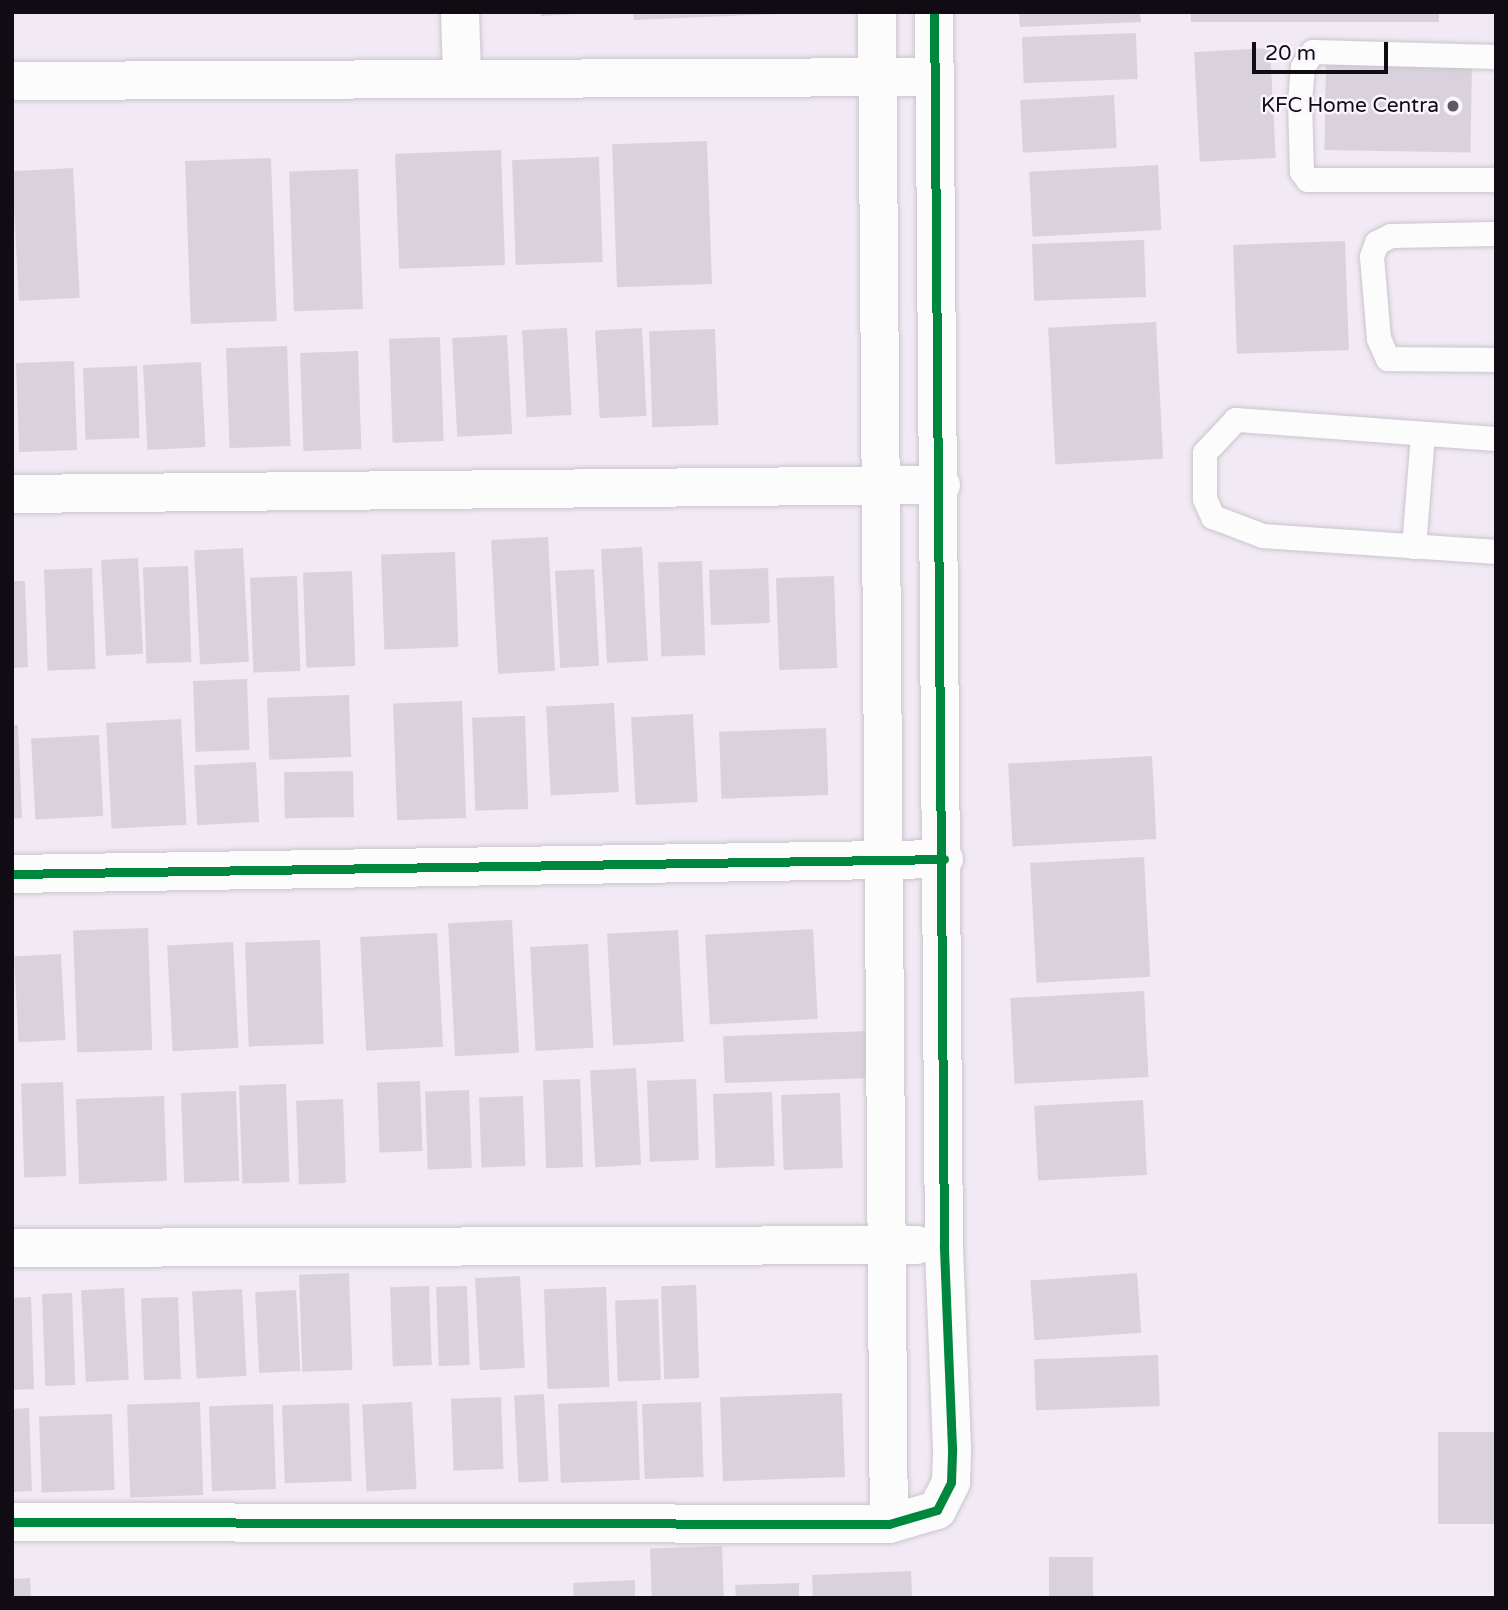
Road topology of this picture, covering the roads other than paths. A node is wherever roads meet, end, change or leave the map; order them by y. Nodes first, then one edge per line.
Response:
1 (460, 12) edge
2 (877, 12) edge
3 (934, 12) edge
4 (1496, 57) edge
5 (462, 76) junction
6 (935, 76) junction
7 (878, 77) junction
8 (12, 81) edge
9 (1496, 180) edge
10 (1496, 234) edge
11 (1496, 359) edge
12 (1423, 434) junction
13 (1496, 439) edge
14 (941, 485) junction
15 (881, 487) junction
16 (12, 495) edge
17 (1415, 547) junction
18 (1496, 552) edge
19 (944, 859) junction
20 (886, 860) junction
21 (12, 874) edge
22 (890, 1244) junction
23 (944, 1245) junction
24 (12, 1248) edge
25 (12, 1522) edge
26 (889, 1524) junction

1 - 5 street
2 - 7 street
3 - 6 street
4 - 9 lane
5 - 7 street
5 - 8 street
6 - 7 street
6 - 14 street
7 - 15 street
10 - 11 lane
12 - 13 lane
12 - 17 lane
12 - 17 lane
14 - 15 street
14 - 19 street
15 - 16 street
15 - 20 street
17 - 18 lane
19 - 20 street
19 - 23 street
20 - 21 street
20 - 22 street
22 - 23 street
22 - 24 street
22 - 26 street
23 - 26 street
25 - 26 street

